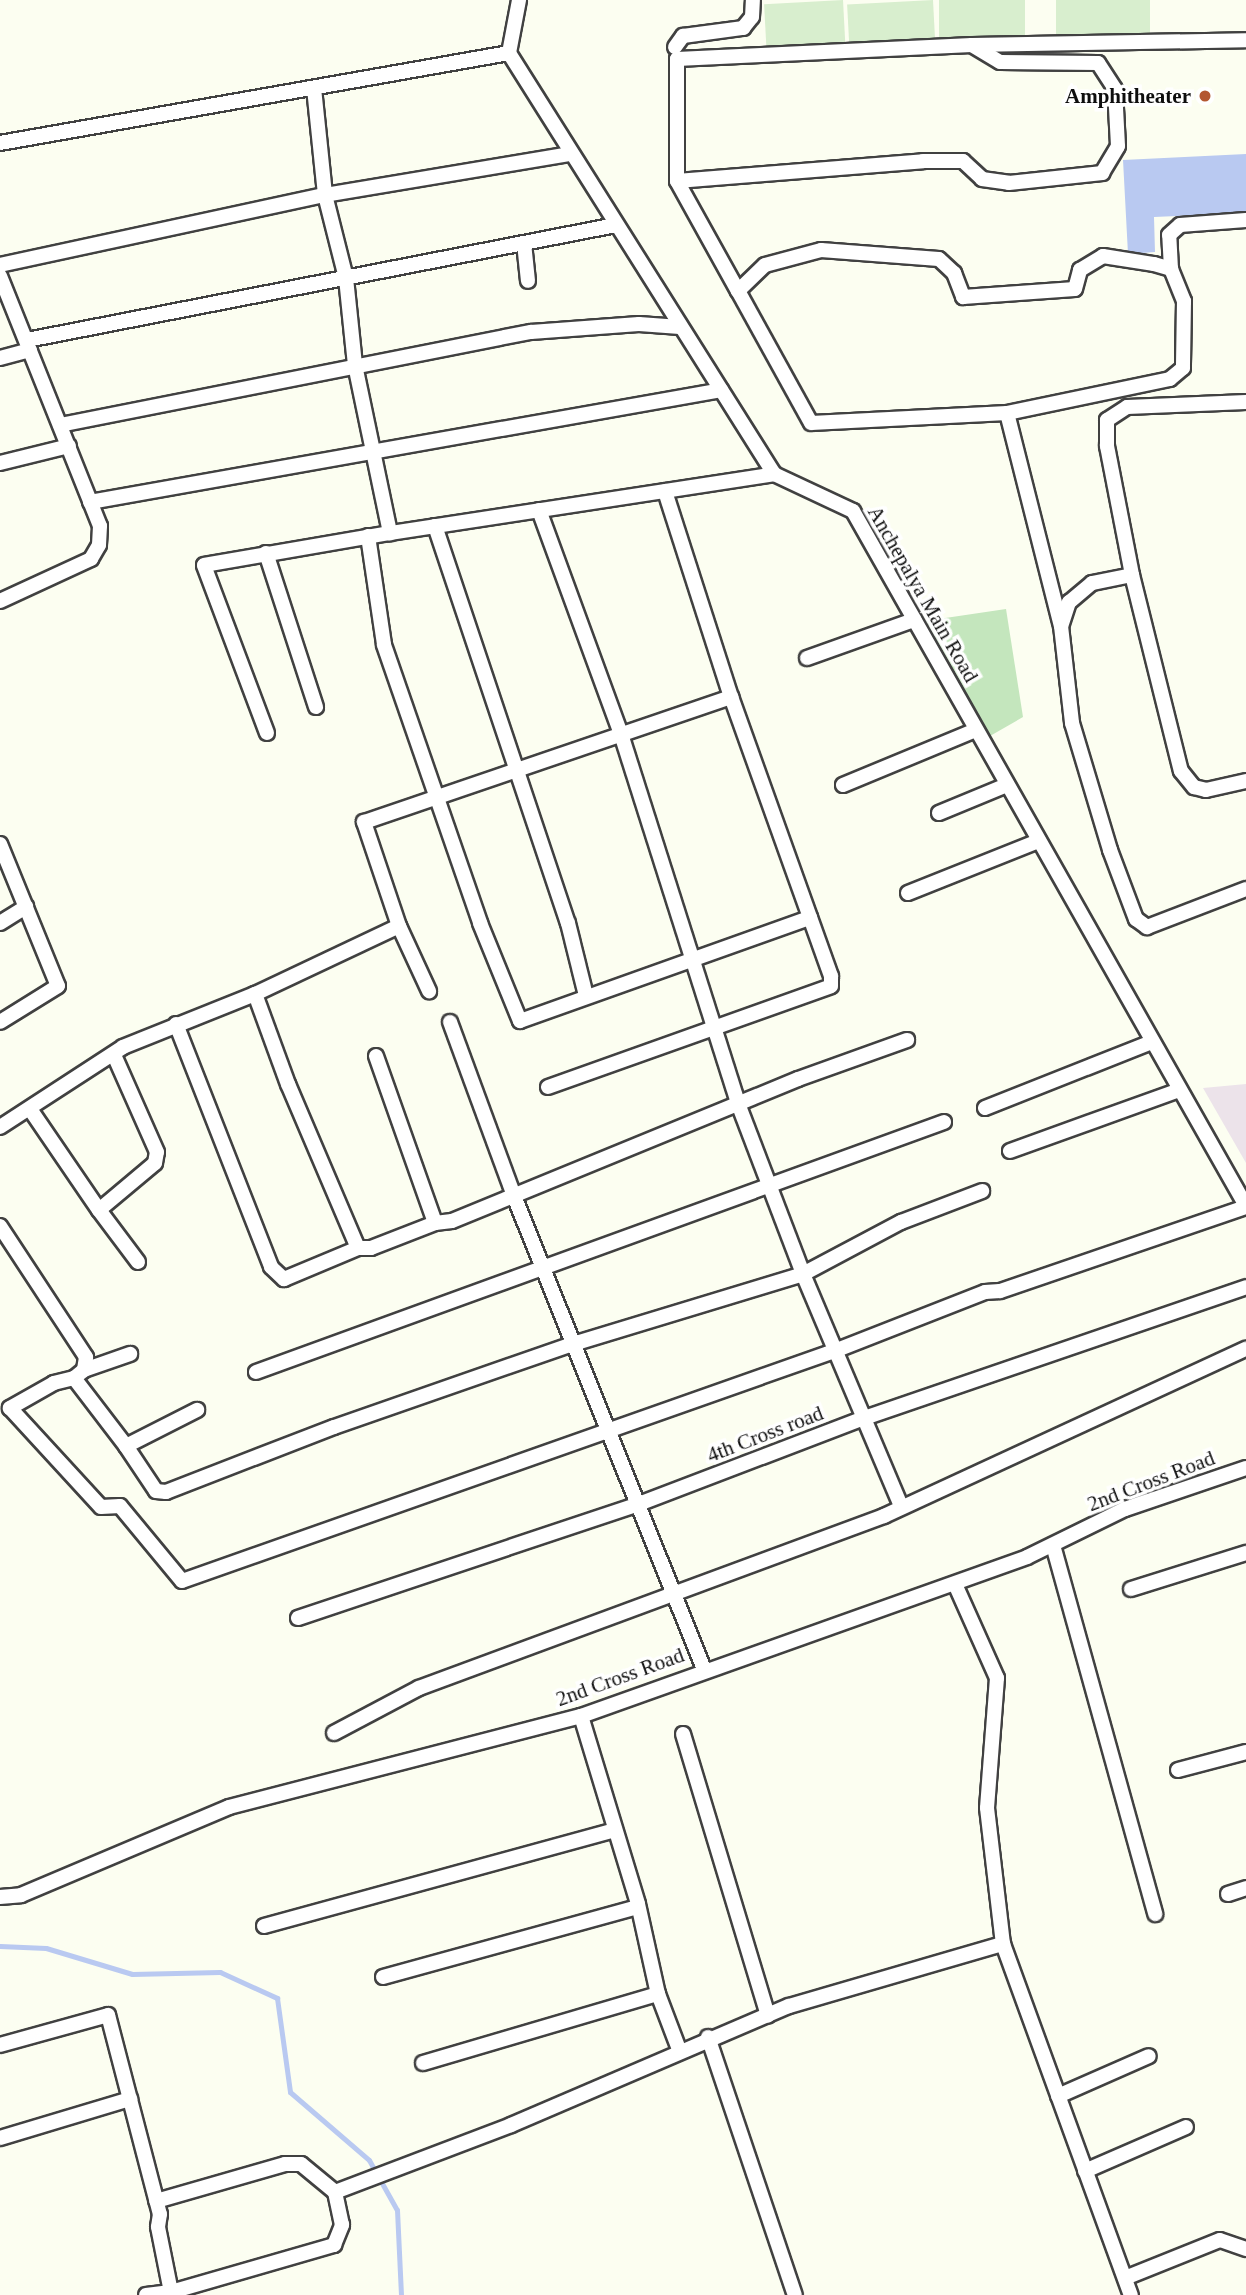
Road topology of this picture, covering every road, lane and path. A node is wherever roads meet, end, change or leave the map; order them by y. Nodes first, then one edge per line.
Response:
1 (519, 0) edge
2 (753, 0) edge
3 (1246, 40) edge
4 (972, 45) junction
5 (676, 47) dead end
6 (509, 53) junction
7 (314, 88) junction
8 (0, 143) edge
9 (569, 154) junction
10 (677, 181) junction
11 (326, 195) junction
12 (1246, 220) edge
13 (616, 225) junction
14 (524, 243) junction
15 (0, 265) edge
16 (1171, 270) junction
17 (0, 276) edge
18 (346, 278) junction
19 (528, 281) dead end
20 (738, 291) junction
21 (680, 327) junction
22 (29, 345) junction
23 (0, 358) edge
24 (355, 365) junction
25 (720, 390) junction
26 (1246, 402) edge
27 (1007, 413) junction
28 (60, 425) junction
29 (68, 446) junction
30 (371, 451) junction
31 (0, 463) edge
32 (774, 474) junction
33 (665, 491) junction
34 (90, 502) junction
35 (539, 510) junction
36 (435, 526) junction
37 (390, 533) junction
38 (368, 536) junction
39 (266, 552) junction
40 (1132, 575) junction
41 (0, 601) edge
42 (914, 620) junction
43 (1061, 626) junction
44 (807, 658) dead end
45 (731, 697) junction
46 (316, 707) dead end
47 (976, 730) junction
48 (267, 733) dead end
49 (621, 734) junction
50 (517, 768) junction
51 (1246, 781) edge
52 (843, 785) dead end
53 (1007, 785) junction
54 (437, 795) junction
55 (939, 813) dead end
56 (1039, 841) junction
57 (0, 845) edge
58 (1246, 889) edge
59 (908, 893) dead end
60 (26, 908) junction
61 (810, 918) junction
62 (0, 923) edge
63 (399, 926) junction
64 (696, 960) junction
65 (429, 990) dead end
66 (255, 994) junction
67 (586, 996) junction
68 (0, 1022) edge
69 (450, 1022) dead end
70 (176, 1024) junction
71 (716, 1026) junction
72 (907, 1040) dead end
73 (1152, 1042) junction
74 (114, 1055) junction
75 (376, 1056) dead end
76 (548, 1087) dead end
77 (1179, 1090) junction
78 (739, 1106) junction
79 (985, 1108) dead end
80 (30, 1110) junction
81 (944, 1122) dead end
82 (0, 1127) edge
83 (1010, 1151) dead end
84 (768, 1184) junction
85 (982, 1191) dead end
86 (514, 1196) junction
87 (1246, 1206) edge
88 (99, 1210) junction
89 (435, 1223) junction
90 (0, 1226) edge
91 (358, 1248) junction
92 (138, 1262) dead end
93 (546, 1270) junction
94 (803, 1274) junction
95 (1246, 1287) edge
96 (573, 1344) junction
97 (1246, 1349) edge
98 (837, 1350) junction
99 (130, 1354) dead end
100 (256, 1372) dead end
101 (79, 1374) junction
102 (197, 1410) dead end
103 (864, 1418) junction
104 (608, 1433) junction
105 (126, 1446) junction
106 (1246, 1468) edge
107 (636, 1505) junction
108 (901, 1506) junction
109 (1053, 1545) junction
110 (1246, 1553) edge
111 (954, 1584) junction
112 (1131, 1590) dead end
113 (674, 1596) junction
114 (298, 1618) dead end
115 (705, 1669) junction
116 (581, 1716) junction
117 (334, 1733) dead end
118 (683, 1734) dead end
119 (1246, 1752) edge
120 (1178, 1770) dead end
121 (614, 1830) junction
122 (1246, 1888) edge
123 (1228, 1894) dead end
124 (0, 1897) edge
125 (638, 1907) junction
126 (1154, 1914) dead end
127 (264, 1926) dead end
128 (1003, 1944) junction
129 (383, 1977) dead end
130 (658, 1994) junction
131 (768, 2015) junction
132 (708, 2037) junction
133 (0, 2045) edge
134 (680, 2052) junction
135 (1149, 2056) dead end
136 (424, 2063) dead end
137 (1058, 2096) junction
138 (130, 2099) junction
139 (1186, 2127) dead end
140 (0, 2138) edge
141 (1085, 2171) junction
142 (335, 2192) junction
143 (156, 2201) junction
144 (1246, 2249) edge
145 (1125, 2278) junction
146 (171, 2292) junction
147 (146, 2295) edge
148 (795, 2295) edge
149 (1131, 2295) edge

1 - 6 street
2 - 5 street
3 - 4 street
4 - 10 street
4 - 10 street
6 - 7 street
6 - 9 street
7 - 8 street
7 - 11 street
9 - 11 street
9 - 13 street
10 - 20 street
11 - 15 street
11 - 18 street
12 - 16 street
13 - 14 street
13 - 21 street
14 - 18 street
14 - 19 street
16 - 20 street
16 - 27 street
17 - 22 street
18 - 22 street
18 - 24 street
20 - 27 street
21 - 24 street
21 - 25 street
22 - 23 street
22 - 28 street
24 - 28 street
24 - 30 street
25 - 30 street
25 - 32 street
26 - 40 street
27 - 43 street
28 - 29 street
29 - 31 street
29 - 34 street
30 - 34 street
30 - 37 street
32 - 33 street
32 - 42 street, Anchepalya Main Road
33 - 35 street
33 - 45 street
34 - 41 street
35 - 36 street
35 - 49 street
36 - 37 street
36 - 50 street
37 - 38 street
38 - 39 street
38 - 54 street
39 - 46 street
39 - 48 street
40 - 43 street
40 - 51 street
42 - 44 street
42 - 47 street, Anchepalya Main Road
43 - 58 street
45 - 49 street
45 - 61 street
47 - 52 street
47 - 53 street, Anchepalya Main Road
49 - 50 street
49 - 64 street
50 - 54 street
50 - 67 street
53 - 55 street
53 - 56 street, Anchepalya Main Road
54 - 63 street
54 - 67 street
56 - 59 street
56 - 73 street, Anchepalya Main Road
57 - 60 street
60 - 62 street
60 - 68 street
61 - 64 street
61 - 71 street
63 - 65 street
63 - 66 street
64 - 67 street
64 - 71 street
66 - 70 street
66 - 91 street
69 - 86 street
70 - 74 street
70 - 91 street
71 - 76 street
71 - 78 street
72 - 78 street
73 - 77 street, Anchepalya Main Road
73 - 79 street
74 - 80 street
74 - 88 street
75 - 89 street
77 - 83 street
77 - 87 street, Anchepalya Main Road
78 - 84 street
78 - 86 street
80 - 82 street
80 - 88 street
81 - 84 street
84 - 93 street
84 - 94 street
85 - 94 street
86 - 89 street
86 - 93 street
87 - 98 street
88 - 92 street
89 - 91 street
90 - 101 street
93 - 96 street
93 - 100 street
94 - 96 street
94 - 98 street
95 - 103 street, 4th Cross road
96 - 104 street
96 - 105 street
97 - 108 street
98 - 103 street
98 - 104 street
99 - 101 street
101 - 104 street
101 - 105 street
102 - 105 street
103 - 107 street, 4th Cross road
103 - 108 street
104 - 107 street
106 - 109 street, 2nd Cross Road
107 - 113 street
107 - 114 street, 4th Cross road
108 - 113 street
109 - 111 street, 2nd Cross Road
109 - 126 street
110 - 112 street
111 - 115 street, 2nd Cross Road
111 - 128 street
113 - 115 street
113 - 117 street
115 - 116 street, 2nd Cross Road
116 - 121 street
116 - 124 street, 2nd Cross Road
118 - 131 street
119 - 120 street
121 - 125 street
121 - 127 street
122 - 123 street
125 - 129 street
125 - 130 street
128 - 131 street
128 - 137 street
130 - 134 street
130 - 136 street
131 - 132 street
132 - 134 street
132 - 148 street
133 - 138 street
134 - 142 street
135 - 137 street
137 - 141 street
138 - 140 street
138 - 143 street
139 - 141 street
141 - 145 street
142 - 143 street
142 - 146 street
143 - 146 street
144 - 145 street
145 - 149 street
146 - 147 street

